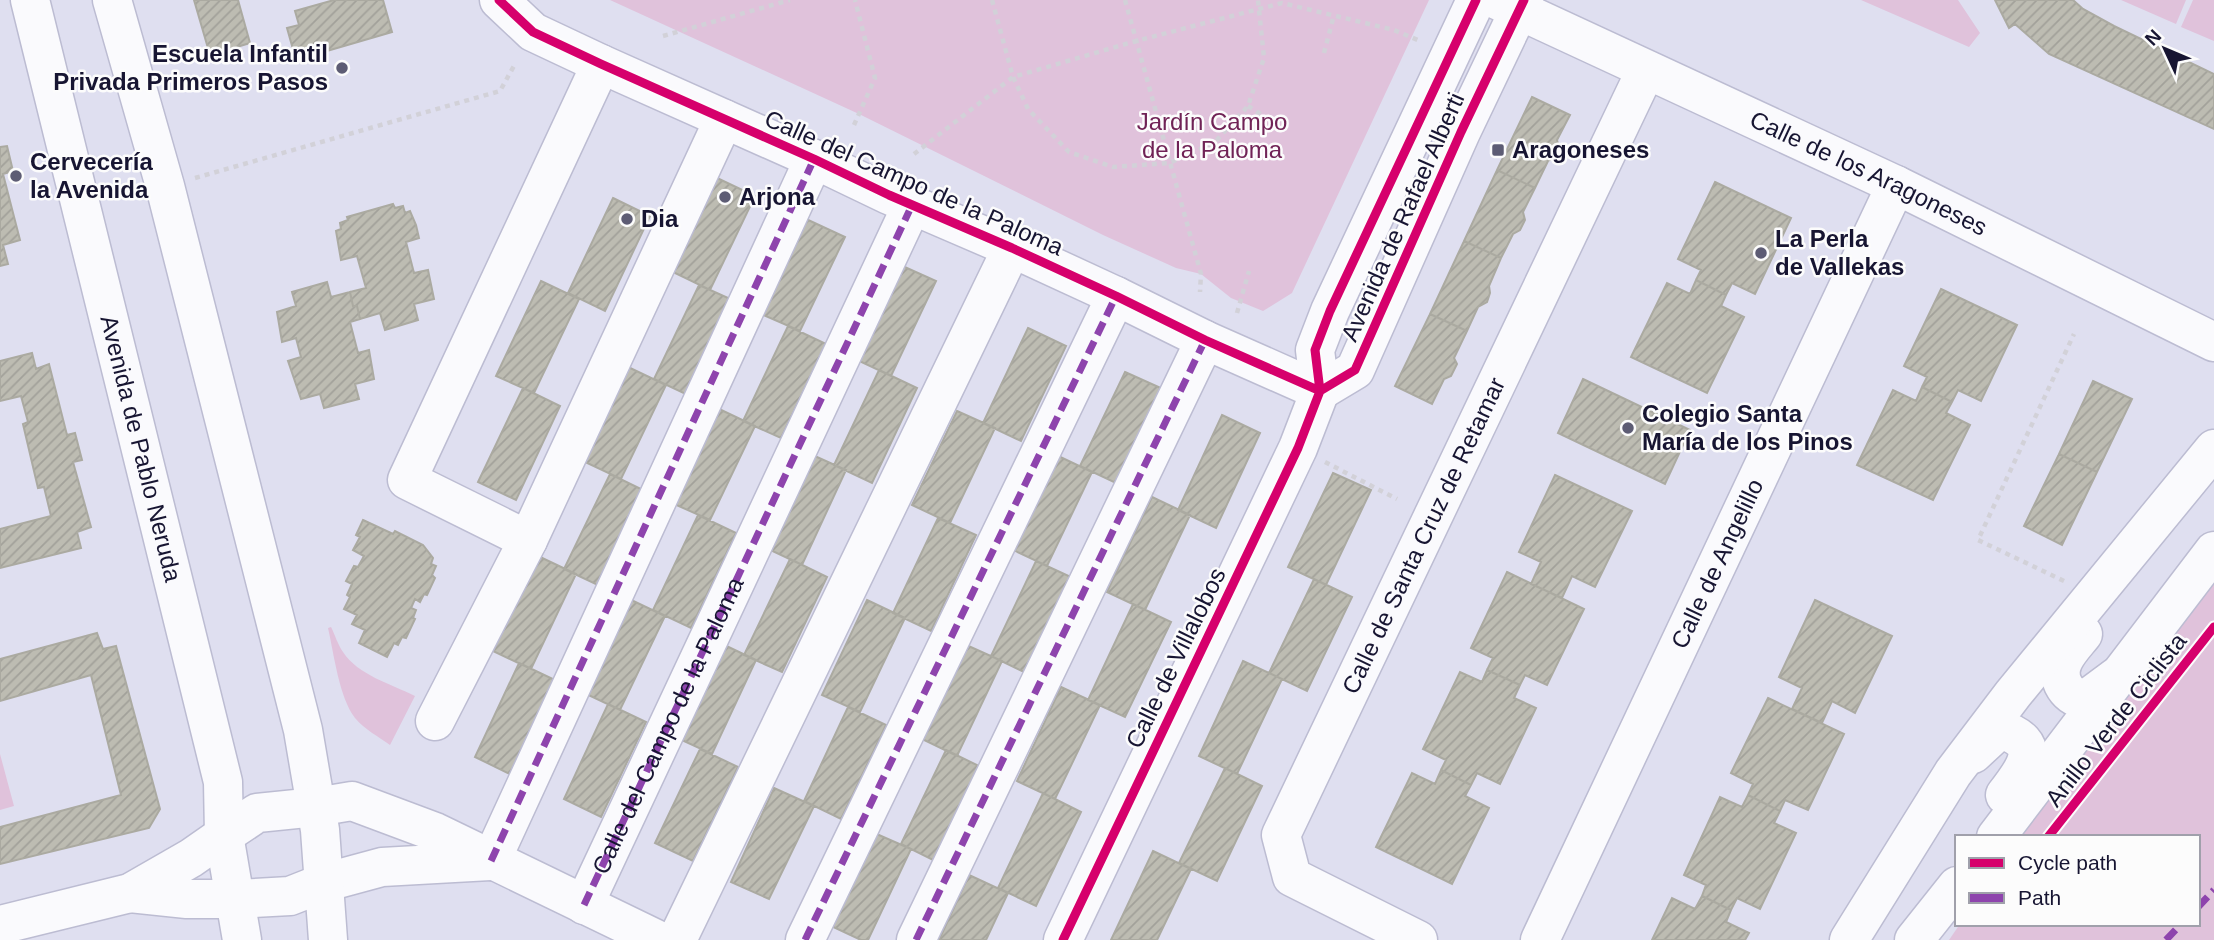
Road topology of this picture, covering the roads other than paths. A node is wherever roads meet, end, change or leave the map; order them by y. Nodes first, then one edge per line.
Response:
1 (30, 0) edge
2 (112, 0) edge
3 (499, 0) edge
4 (1476, 0) edge
5 (1513, 3) edge
6 (601, 64) junction
7 (1646, 70) junction
8 (724, 118) junction
9 (814, 159) junction
10 (1896, 186) junction
11 (912, 205) junction
12 (1012, 248) junction
13 (1116, 296) junction
14 (1205, 340) junction
15 (2214, 342) edge
16 (1320, 391) junction
17 (2214, 449) edge
18 (2140, 539) junction
19 (528, 540) junction
20 (2214, 551) edge
21 (2122, 672) junction
22 (435, 721) dead end
23 (1953, 773) junction
24 (316, 807) junction
25 (224, 835) junction
26 (1977, 835) edge
27 (1998, 835) edge
28 (491, 861) junction
29 (323, 883) junction
30 (1952, 888) edge
31 (130, 893) junction
32 (237, 899) junction
33 (584, 905) junction
34 (0, 925) edge
35 (243, 940) edge
36 (328, 940) edge
37 (658, 940) edge
38 (677, 940) edge
39 (805, 940) edge
40 (916, 940) edge
41 (1063, 940) edge
42 (1418, 940) edge
43 (1541, 940) edge
44 (1849, 940) edge
45 (1914, 940) edge

1 - 25 street, Avenida de Pablo Neruda
2 - 24 street
3 - 6 street, Calle del Campo de la Paloma
4 - 16 street, Avenida de Rafael Alberti
5 - 7 street, Calle de los Aragoneses
5 - 16 street, Avenida de Rafael Alberti
6 - 8 street, Calle del Campo de la Paloma
6 - 19 street
7 - 10 street, Calle de los Aragoneses
7 - 42 street, Calle de Santa Cruz de Retamar
8 - 9 street, Calle del Campo de la Paloma
8 - 19 street
9 - 11 street, Calle del Campo de la Paloma
9 - 28 street, Calle del Campo de la Paloma
10 - 15 street, Calle de los Aragoneses
10 - 43 street, Calle de Angelillo
11 - 12 street, Calle del Campo de la Paloma
11 - 33 street, Calle del Campo de la Paloma
12 - 13 street, Calle del Campo de la Paloma
12 - 38 street, Calle del Campo de la Paloma
13 - 14 street, Calle del Campo de la Paloma
13 - 39 street
14 - 16 street, Calle del Campo de la Paloma
14 - 40 street
16 - 41 street, Calle de Villalobos
17 - 18 street
18 - 21 street
18 - 23 street
19 - 22 street
20 - 21 street
21 - 27 street
23 - 26 street
23 - 44 street
24 - 25 street
24 - 28 street
24 - 29 street
25 - 31 street
25 - 32 street, Avenida de Pablo Neruda
28 - 29 street
28 - 33 street
29 - 32 street
29 - 36 street
30 - 45 street
31 - 32 street
31 - 34 street
32 - 35 street, Avenida de Pablo Neruda
33 - 37 street

